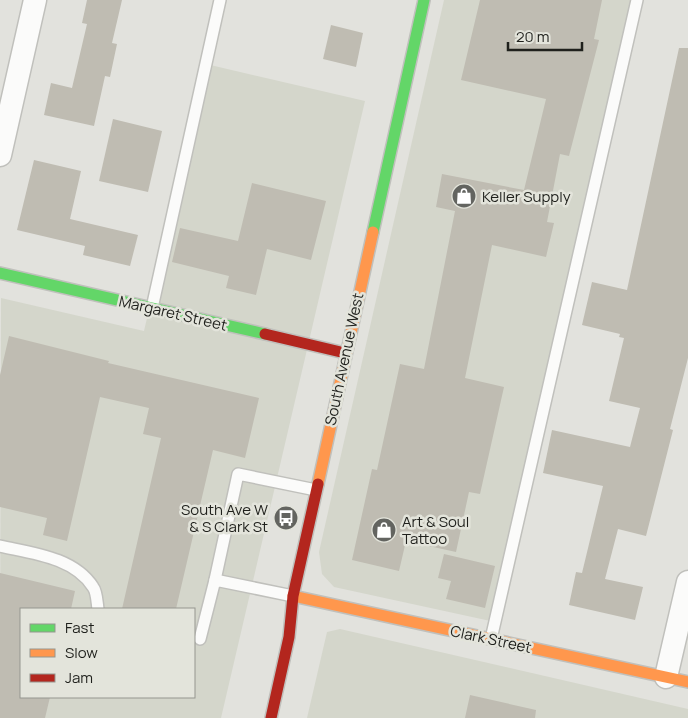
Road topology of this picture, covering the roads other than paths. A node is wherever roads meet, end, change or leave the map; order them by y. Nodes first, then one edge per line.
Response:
1 (35, 0) edge
2 (220, 0) edge
3 (424, 0) edge
4 (637, 0) edge
5 (0, 155) edge
6 (0, 273) edge
7 (152, 308) junction
8 (346, 353) junction
9 (316, 490) junction
10 (0, 546) edge
11 (215, 580) junction
12 (688, 582) edge
13 (293, 596) junction
14 (98, 608) edge
15 (200, 639) dead end
16 (491, 639) junction
17 (666, 677) junction
18 (688, 682) edge
19 (270, 718) edge

1 - 5 street
2 - 7 lane
3 - 8 street, South Avenue West
4 - 16 lane
6 - 7 street, Margaret Street
7 - 8 street, Margaret Street
8 - 9 street, South Avenue West
9 - 11 lane
9 - 13 street, South Avenue West
10 - 14 lane
11 - 13 lane
11 - 15 lane
12 - 17 street
13 - 16 street, Clark Street
13 - 19 street, South Avenue West
16 - 17 street, Clark Street
17 - 18 street, Clark Street

